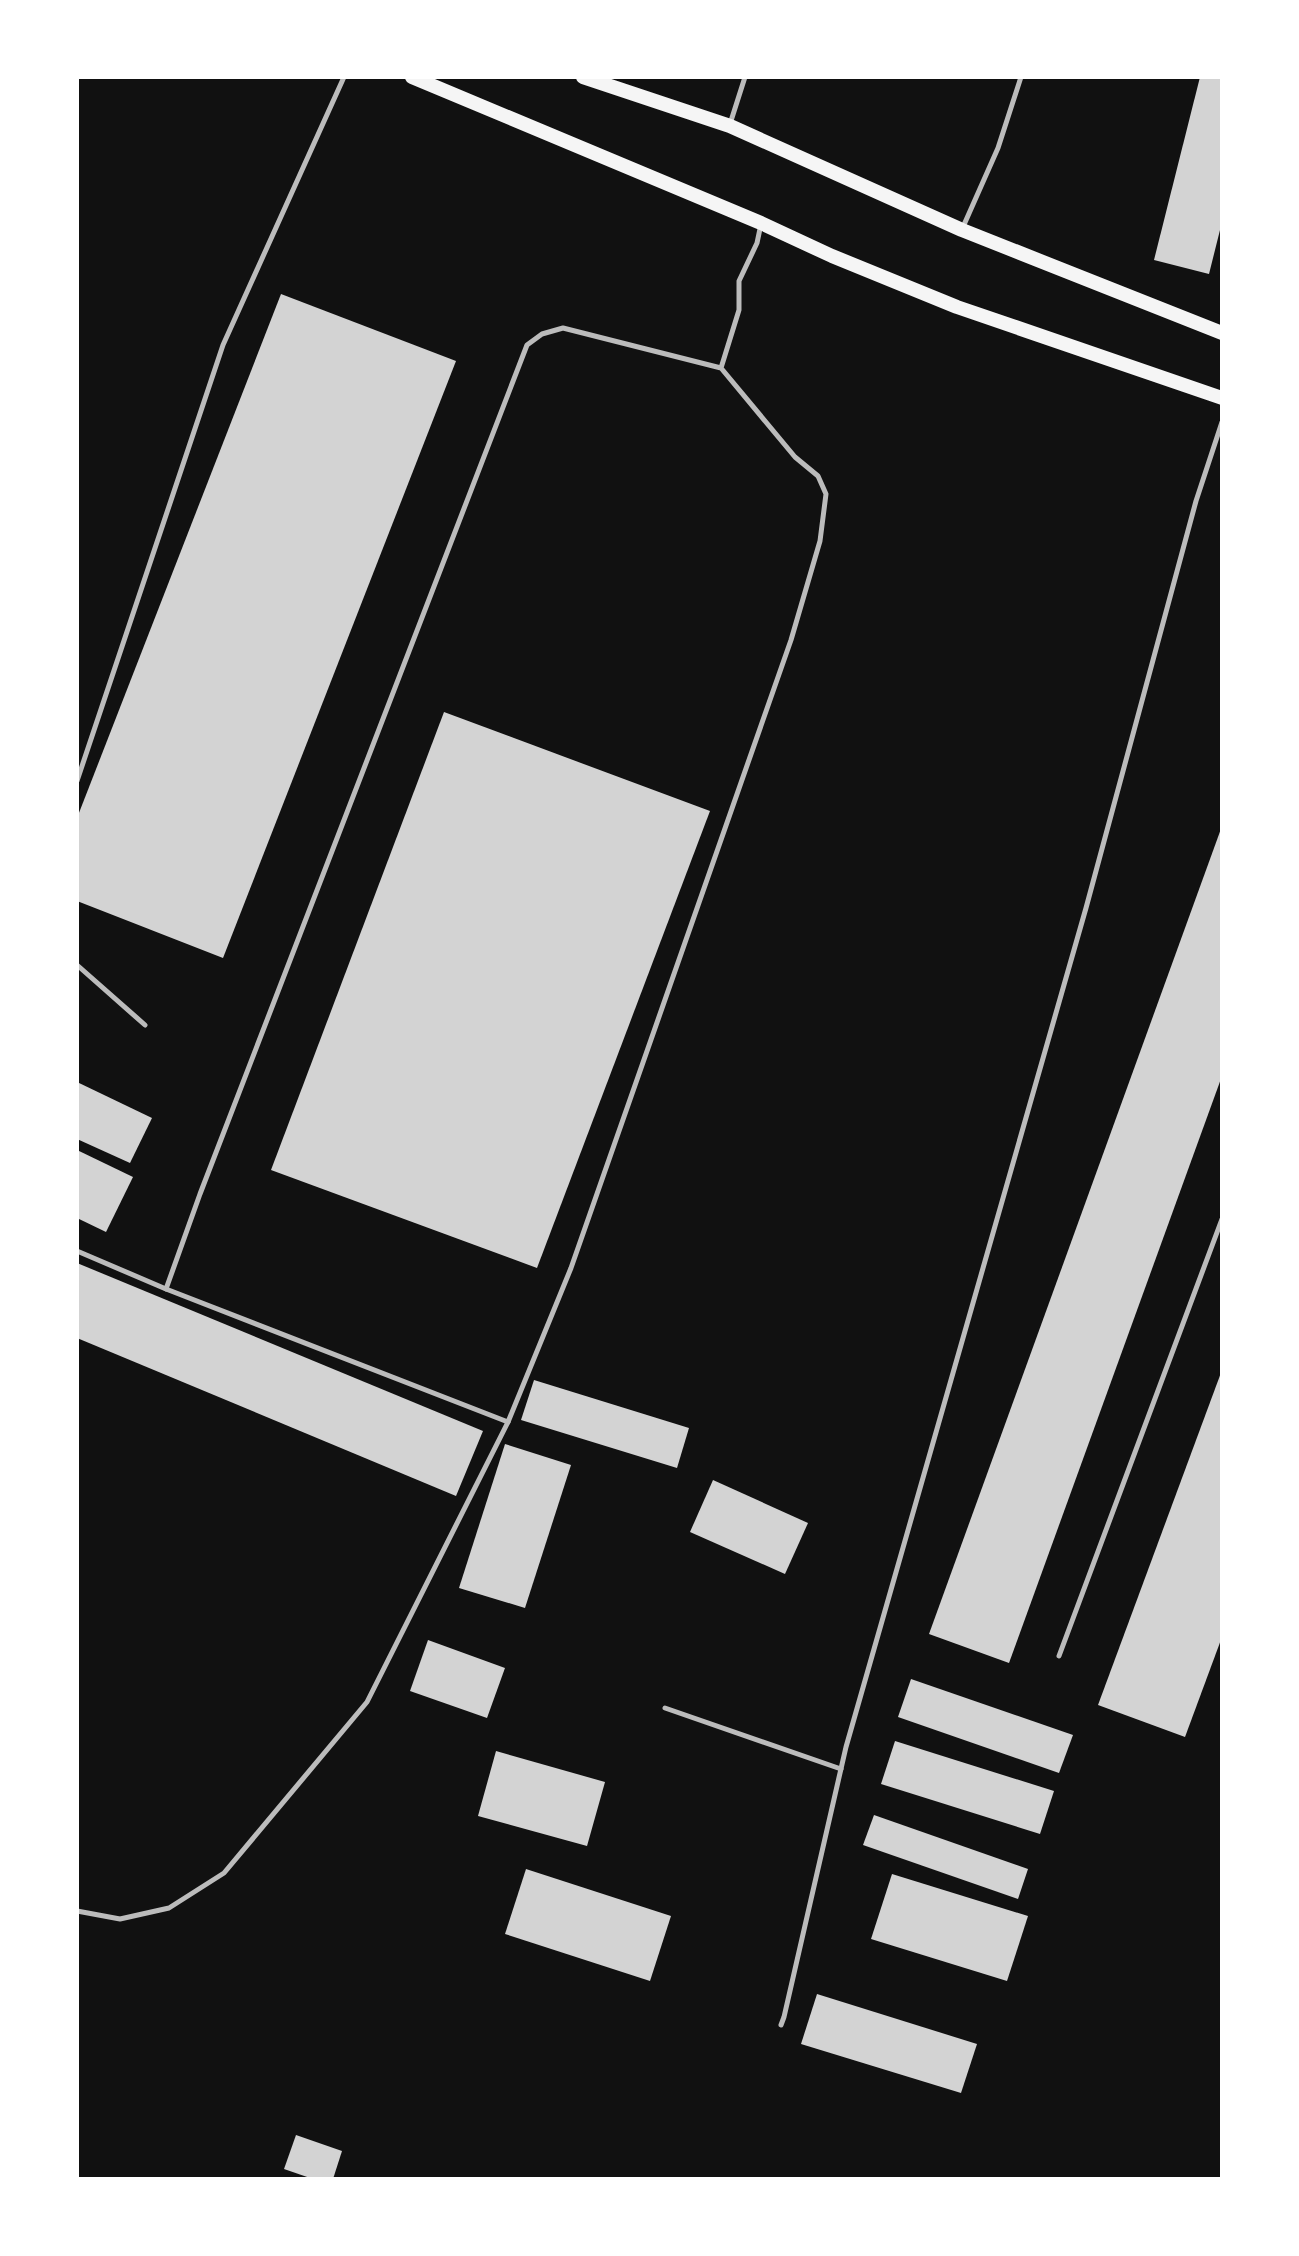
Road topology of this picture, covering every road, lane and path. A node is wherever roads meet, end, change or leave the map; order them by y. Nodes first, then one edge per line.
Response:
1 (344, 77) edge
2 (412, 77) edge
3 (583, 77) edge
4 (745, 77) edge
5 (1021, 77) edge
6 (615, 83) edge
7 (730, 126) junction
8 (761, 223) junction
9 (962, 230) junction
10 (1222, 333) edge
11 (721, 368) junction
12 (1222, 398) edge
13 (1222, 422) edge
14 (77, 781) edge
15 (77, 965) edge
16 (145, 1025) dead end
17 (1222, 1219) edge
18 (77, 1251) edge
19 (166, 1289) junction
20 (508, 1422) junction
21 (1059, 1656) dead end
22 (665, 1708) dead end
23 (841, 1769) junction
24 (77, 1911) edge
25 (781, 2025) dead end

1 - 14 lane
2 - 8 main road
3 - 6 main road
4 - 7 lane
5 - 9 lane
6 - 7 main road
7 - 9 main road
8 - 11 lane
8 - 12 main road
9 - 10 main road
11 - 19 lane
11 - 20 lane
13 - 23 lane
15 - 16 lane
17 - 21 lane
18 - 19 lane
19 - 20 lane
20 - 24 lane
22 - 23 lane
23 - 25 lane

